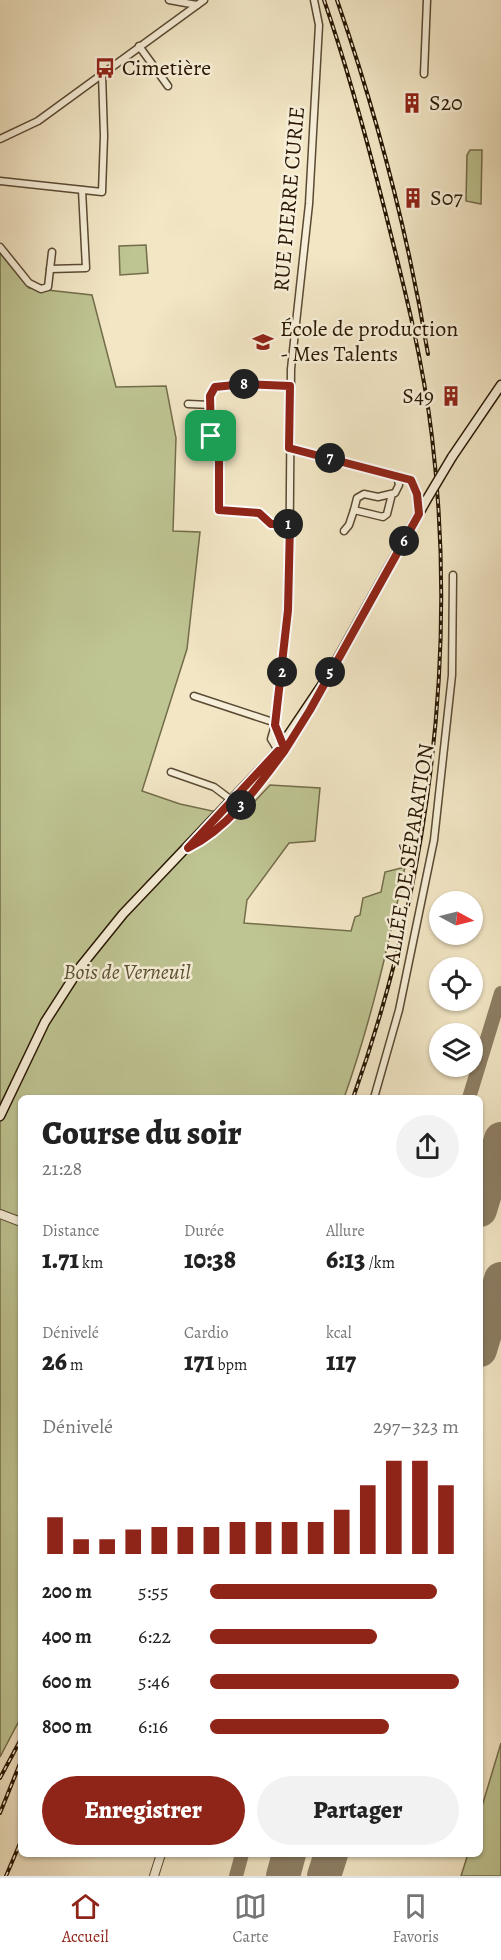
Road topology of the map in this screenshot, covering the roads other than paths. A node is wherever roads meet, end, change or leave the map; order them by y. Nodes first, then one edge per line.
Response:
1 (169, 0) edge
2 (204, 0) edge
3 (314, 0) edge
4 (427, 0) edge
5 (197, 5) junction
6 (139, 45) junction
7 (102, 74) junction
8 (424, 74) dead end
9 (168, 86) dead end
10 (0, 140) edge
11 (0, 181) edge
12 (82, 190) junction
13 (0, 247) edge
14 (52, 252) dead end
15 (50, 269) junction
16 (290, 386) junction
17 (501, 386) edge
18 (188, 404) dead end
19 (210, 405) junction
20 (289, 448) junction
21 (397, 475) junction
22 (392, 494) junction
23 (354, 510) junction
24 (419, 514) junction
25 (290, 524) junction
26 (344, 531) dead end
27 (453, 575) dead end
28 (326, 680) junction
29 (194, 696) dead end
30 (275, 724) junction
31 (293, 730) junction
32 (282, 750) junction
33 (171, 772) dead end
34 (244, 801) junction
35 (231, 802) junction
36 (188, 848) junction
37 (18, 1082) junction
38 (375, 1095) edge
39 (0, 1116) edge
40 (0, 1126) edge
41 (0, 1209) edge
42 (0, 1214) edge
43 (18, 1216) edge
44 (18, 1221) edge
45 (160, 1857) edge
46 (154, 1876) edge

1 - 5 street
2 - 5 street
3 - 16 street, RUE PIERRE CURIE
4 - 8 street
5 - 6 street
6 - 7 street
6 - 9 street
7 - 10 street
7 - 12 street
11 - 12 street
12 - 15 street
13 - 15 street
14 - 15 street
16 - 19 street
16 - 20 street, RUE PIERRE CURIE
17 - 24 main road, bridge
18 - 19 street
19 - 25 street
20 - 21 street
20 - 25 street, RUE PIERRE CURIE
21 - 22 street
21 - 24 street
22 - 23 street
22 - 23 street
23 - 26 street
24 - 28 main road
25 - 30 street, RUE PIERRE CURIE
27 - 38 street, ALLÉE DE SÉPARATION
28 - 31 main road
28 - 32 main road
29 - 30 street
30 - 31 street
30 - 32 street, RUE PIERRE CURIE
31 - 32 main road
32 - 34 main road
32 - 35 main road
33 - 35 street
34 - 35 street
34 - 36 main road
35 - 36 main road
36 - 37 main road
37 - 39 main road
37 - 40 main road
41 - 43 street
42 - 44 street
45 - 46 street

